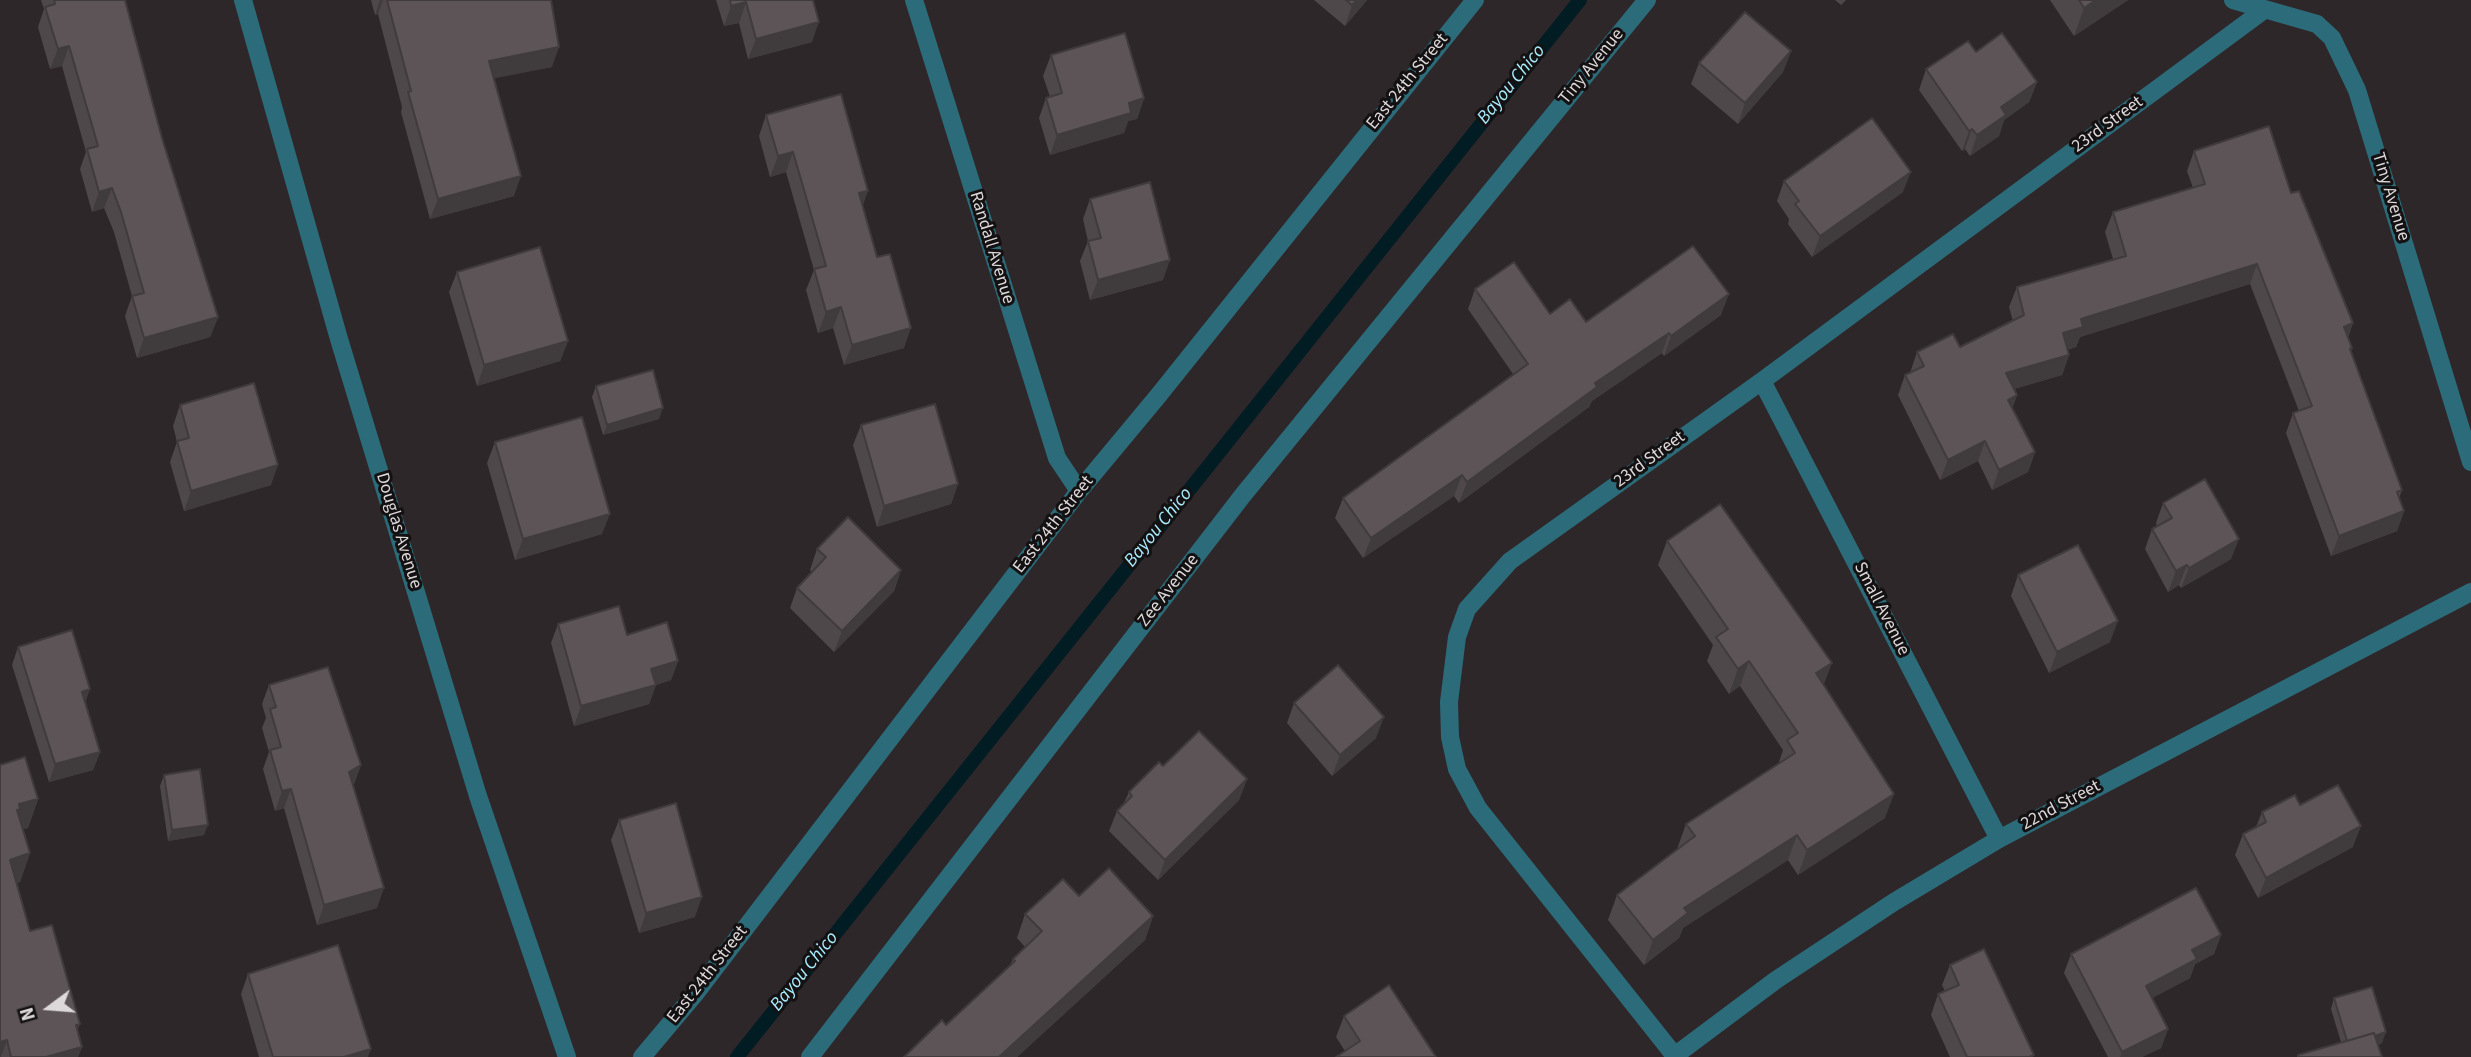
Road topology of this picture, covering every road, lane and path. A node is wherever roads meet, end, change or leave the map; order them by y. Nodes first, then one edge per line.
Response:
1 (243, 0) edge
2 (914, 0) edge
3 (1475, 0) edge
4 (1647, 0) edge
5 (2233, 0) edge
6 (2264, 10) junction
7 (1538, 134) joint
8 (1762, 381) junction
9 (2471, 462) edge
10 (1079, 491) junction
11 (2471, 592) edge
12 (1999, 839) junction
13 (1674, 1056) edge
14 (567, 1057) edge
15 (642, 1057) edge
16 (810, 1057) edge

1 - 14 street, Douglas Avenue
2 - 10 street, Randall Avenue
3 - 10 street, East 24th Street
4 - 7 street, Tiny Avenue
5 - 6 street, Tiny Avenue
6 - 8 street, 23rd Street
6 - 9 street, Tiny Avenue
7 - 16 street, Zee Avenue
8 - 12 street, Small Avenue
8 - 13 street, 23rd Street
10 - 15 street, East 24th Street
11 - 12 street, 22nd Street
12 - 13 street, 22nd Street

